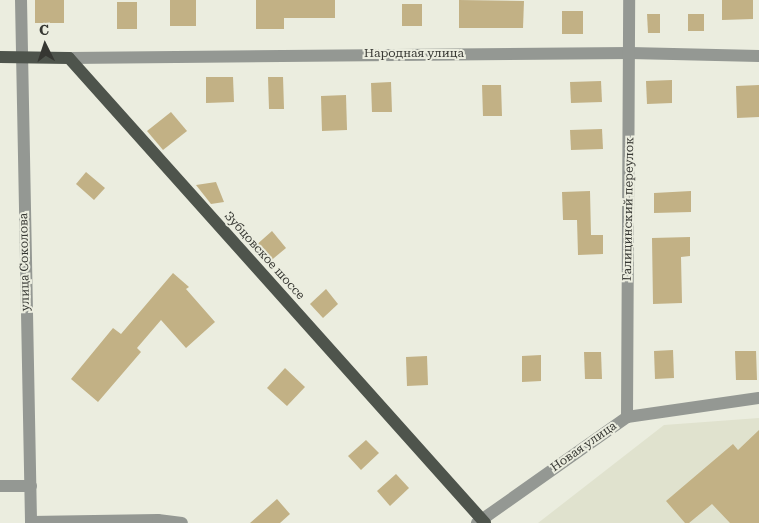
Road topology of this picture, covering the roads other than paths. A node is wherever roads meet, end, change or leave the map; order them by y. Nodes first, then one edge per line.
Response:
1 (21, 0) edge
2 (629, 0) edge
3 (630, 53) junction
4 (759, 56) edge
5 (0, 57) edge
6 (20, 58) junction
7 (69, 58) junction
8 (759, 398) edge
9 (627, 417) junction
10 (0, 486) edge
11 (30, 486) junction
12 (481, 522) edge
13 (31, 523) edge
14 (182, 523) edge

1 - 6 street, улица Соколова
2 - 3 street, Галицинский переулок
3 - 4 street, Народная улица
3 - 7 street, Народная улица
3 - 9 street, Галицинский переулок
5 - 6 main road
6 - 7 main road
6 - 11 street, улица Соколова
7 - 12 main road, Зубцовское шоссе
8 - 9 street, Новая улица
9 - 12 street, Новая улица
10 - 11 street
11 - 13 street, улица Соколова
13 - 14 street

